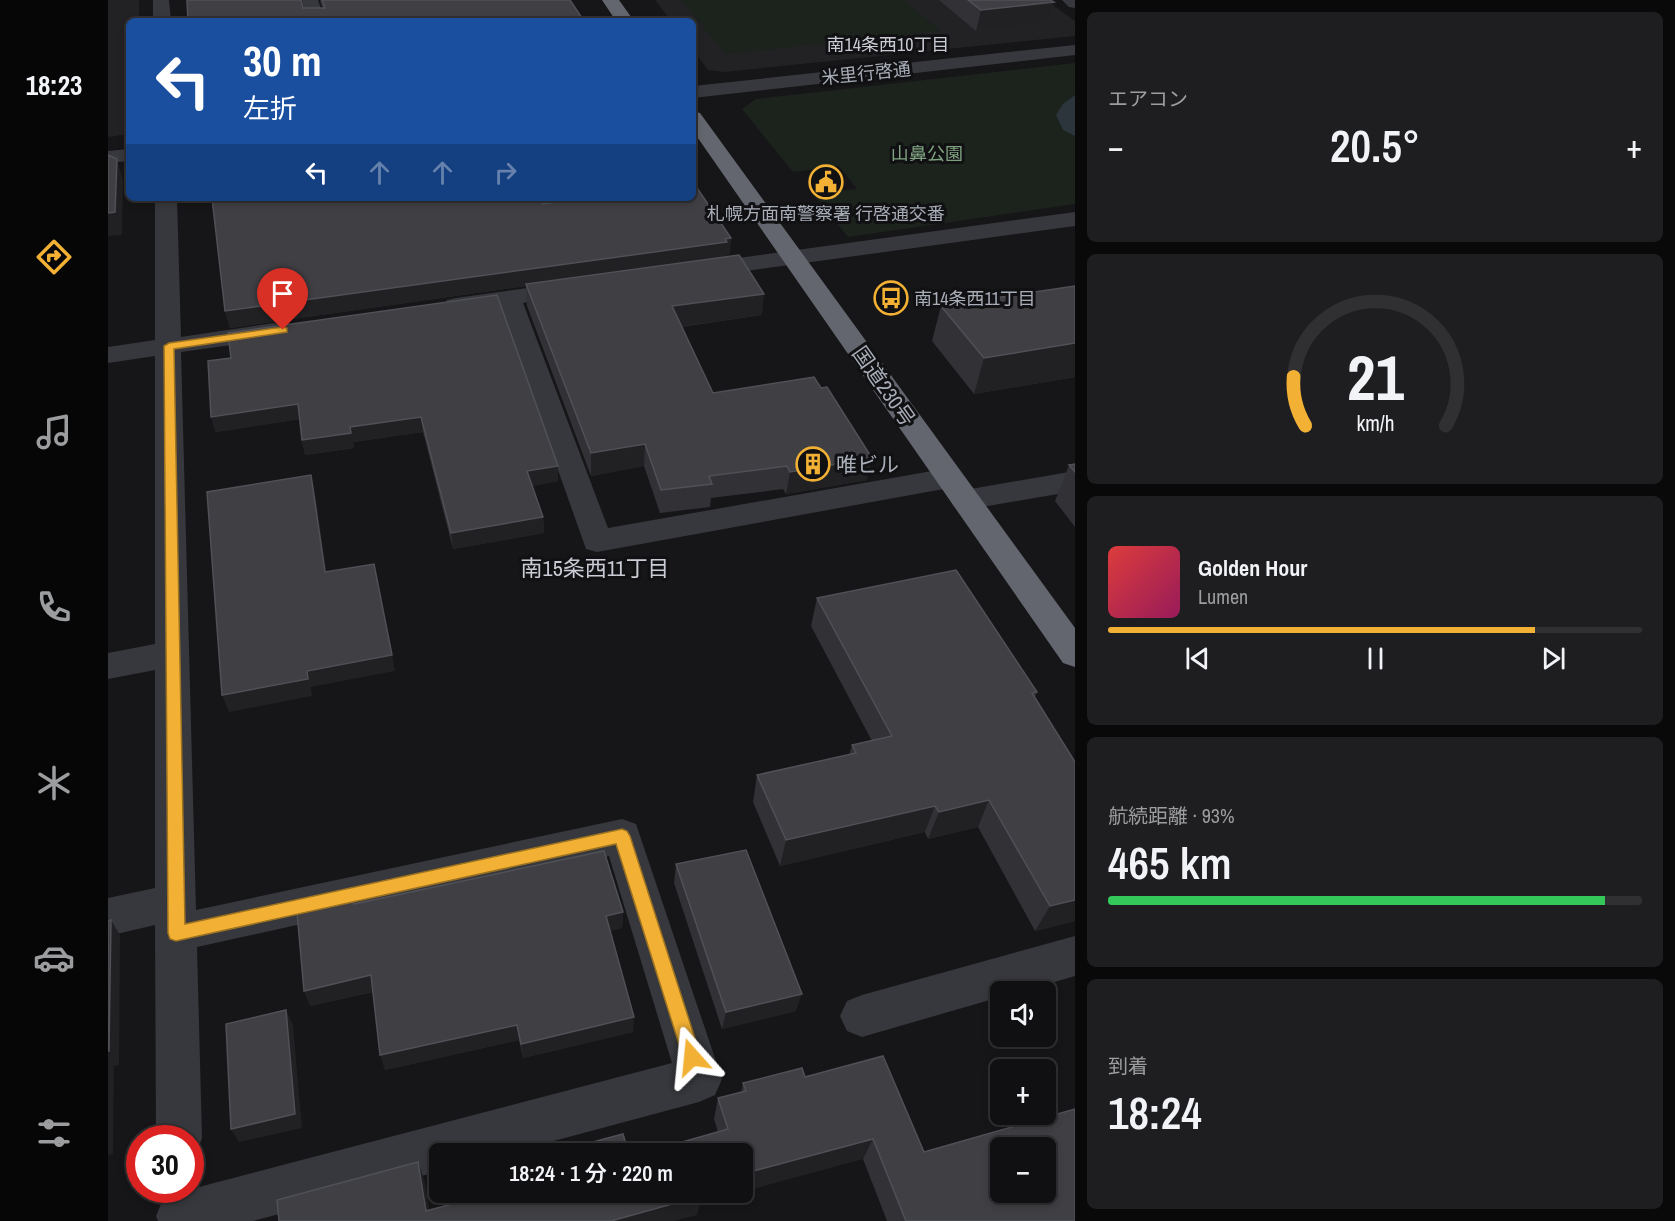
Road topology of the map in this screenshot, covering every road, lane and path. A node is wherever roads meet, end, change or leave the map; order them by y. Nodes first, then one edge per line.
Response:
1 (161, 0) edge
2 (310, 0) edge
3 (610, 0) edge
4 (1070, 0) edge
5 (1075, 3) edge
6 (162, 18) edge
7 (315, 18) edge
8 (623, 18) edge
9 (1075, 50) edge
10 (696, 92) edge
11 (696, 121) edge
12 (126, 155) edge
13 (108, 158) edge
14 (166, 201) edge
15 (1075, 219) edge
16 (794, 257) junction
17 (682, 273) edge
18 (590, 286) edge
19 (509, 298) junction
20 (427, 309) edge
21 (298, 328) edge
22 (169, 346) junction
23 (108, 355) edge
24 (1075, 481) edge
25 (957, 489) junction
26 (173, 653) junction
27 (1075, 654) edge
28 (108, 666) edge
29 (108, 917) edge
30 (176, 918) junction
31 (1075, 956) edge
32 (862, 1016) dead end
33 (179, 1125) edge
34 (180, 1209) edge

1 - 6 street
2 - 7 street
3 - 8 highway
4 - 5 street
9 - 10 street, 米里行啓通
11 - 16 highway, 国道230号
12 - 13 street
14 - 22 street
15 - 16 street
16 - 17 street
16 - 25 highway, 国道230号
18 - 19 street
19 - 20 street
19 - 25 street
21 - 22 street
22 - 23 street
22 - 26 street
24 - 25 street
25 - 27 highway, 国道230号
26 - 28 street
26 - 30 street
29 - 30 street
30 - 33 street
30 - 34 street
31 - 32 street

